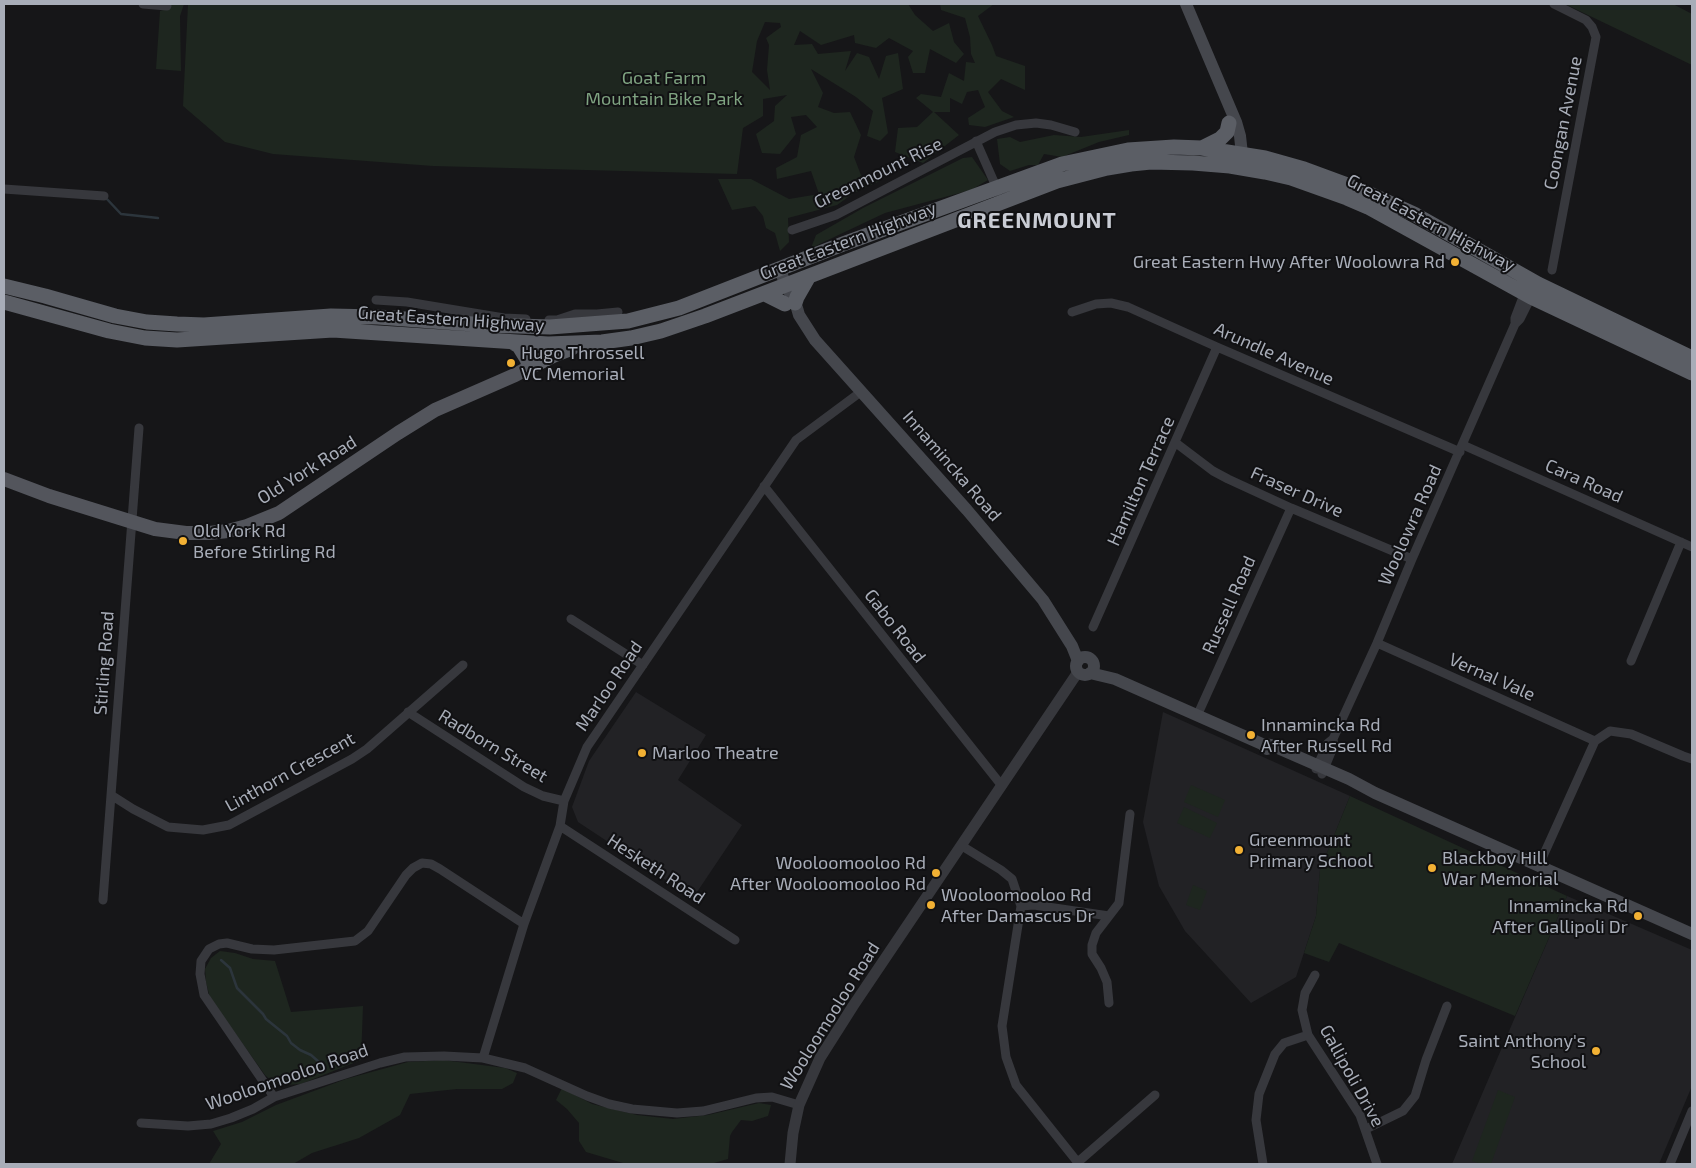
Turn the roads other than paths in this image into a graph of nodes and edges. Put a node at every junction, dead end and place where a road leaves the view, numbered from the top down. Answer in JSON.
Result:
{"nodes":[{"id":1,"x":143,"y":4,"type":"edge"},
{"id":2,"x":1186,"y":4,"type":"edge"},
{"id":3,"x":1554,"y":4,"type":"edge"},
{"id":4,"x":167,"y":6,"type":"dead end"},
{"id":5,"x":1229,"y":116,"type":"junction"},
{"id":6,"x":1075,"y":132,"type":"dead end"},
{"id":7,"x":976,"y":141,"type":"junction"},
{"id":8,"x":1202,"y":148,"type":"junction"},
{"id":9,"x":1236,"y":160,"type":"junction"},
{"id":10,"x":4,"y":189,"type":"edge"},
{"id":11,"x":999,"y":194,"type":"junction"},
{"id":12,"x":104,"y":196,"type":"dead end"},
{"id":13,"x":792,"y":230,"type":"dead end"},
{"id":14,"x":776,"y":270,"type":"junction"},
{"id":15,"x":1552,"y":270,"type":"dead end"},
{"id":16,"x":809,"y":276,"type":"junction"},
{"id":17,"x":4,"y":286,"type":"edge"},
{"id":18,"x":783,"y":287,"type":"junction"},
{"id":19,"x":1531,"y":288,"type":"junction"},
{"id":20,"x":764,"y":294,"type":"junction"},
{"id":21,"x":376,"y":300,"type":"dead end"},
{"id":22,"x":4,"y":302,"type":"edge"},
{"id":23,"x":793,"y":308,"type":"junction"},
{"id":24,"x":618,"y":312,"type":"dead end"},
{"id":25,"x":1072,"y":312,"type":"dead end"},
{"id":26,"x":598,"y":319,"type":"junction"},
{"id":27,"x":544,"y":326,"type":"junction"},
{"id":28,"x":512,"y":342,"type":"junction"},
{"id":29,"x":598,"y":342,"type":"junction"},
{"id":30,"x":542,"y":344,"type":"junction"},
{"id":31,"x":1217,"y":347,"type":"junction"},
{"id":32,"x":1692,"y":358,"type":"edge"},
{"id":33,"x":530,"y":367,"type":"junction"},
{"id":34,"x":1692,"y":373,"type":"edge"},
{"id":35,"x":862,"y":391,"type":"junction"},
{"id":36,"x":139,"y":428,"type":"dead end"},
{"id":37,"x":1176,"y":443,"type":"junction"},
{"id":38,"x":1461,"y":449,"type":"junction"},
{"id":39,"x":4,"y":479,"type":"edge"},
{"id":40,"x":764,"y":486,"type":"junction"},
{"id":41,"x":1291,"y":508,"type":"junction"},
{"id":42,"x":131,"y":522,"type":"junction"},
{"id":43,"x":1681,"y":542,"type":"junction"},
{"id":44,"x":1692,"y":547,"type":"edge"},
{"id":45,"x":1412,"y":559,"type":"junction"},
{"id":46,"x":571,"y":619,"type":"dead end"},
{"id":47,"x":1093,"y":628,"type":"dead end"},
{"id":48,"x":1377,"y":644,"type":"junction"},
{"id":49,"x":1630,"y":662,"type":"dead end"},
{"id":50,"x":463,"y":665,"type":"dead end"},
{"id":51,"x":643,"y":665,"type":"junction"},
{"id":52,"x":1082,"y":670,"type":"junction"},
{"id":53,"x":408,"y":712,"type":"junction"},
{"id":54,"x":1197,"y":716,"type":"junction"},
{"id":55,"x":1594,"y":741,"type":"junction"},
{"id":56,"x":1692,"y":759,"type":"edge"},
{"id":57,"x":1320,"y":770,"type":"junction"},
{"id":58,"x":1002,"y":786,"type":"junction"},
{"id":59,"x":111,"y":795,"type":"junction"},
{"id":60,"x":564,"y":801,"type":"junction"},
{"id":61,"x":1130,"y":814,"type":"dead end"},
{"id":62,"x":560,"y":826,"type":"junction"},
{"id":63,"x":962,"y":846,"type":"junction"},
{"id":64,"x":1540,"y":865,"type":"junction"},
{"id":65,"x":103,"y":900,"type":"dead end"},
{"id":66,"x":1021,"y":906,"type":"junction"},
{"id":67,"x":1110,"y":916,"type":"junction"},
{"id":68,"x":524,"y":924,"type":"junction"},
{"id":69,"x":1692,"y":934,"type":"edge"},
{"id":70,"x":735,"y":940,"type":"dead end"},
{"id":71,"x":1315,"y":975,"type":"dead end"},
{"id":72,"x":1109,"y":1003,"type":"dead end"},
{"id":73,"x":1447,"y":1006,"type":"dead end"},
{"id":74,"x":1308,"y":1034,"type":"junction"},
{"id":75,"x":483,"y":1058,"type":"junction"},
{"id":76,"x":1155,"y":1096,"type":"dead end"},
{"id":77,"x":274,"y":1097,"type":"junction"},
{"id":78,"x":799,"y":1105,"type":"junction"},
{"id":79,"x":1692,"y":1113,"type":"edge"},
{"id":80,"x":141,"y":1123,"type":"dead end"},
{"id":81,"x":1366,"y":1129,"type":"junction"},
{"id":82,"x":1078,"y":1163,"type":"edge"},
{"id":83,"x":790,"y":1164,"type":"edge"},
{"id":84,"x":1263,"y":1164,"type":"edge"},
{"id":85,"x":1378,"y":1164,"type":"edge"},
{"id":86,"x":1670,"y":1164,"type":"edge"}],
"edges":[{"from":1,"to":4,"type":"street"},
{"from":2,"to":5,"type":"main road"},
{"from":3,"to":15,"type":"street","name":"Coongan Avenue"},
{"from":5,"to":8,"type":"highway"},
{"from":5,"to":9,"type":"main road"},
{"from":6,"to":7,"type":"street","name":"Greenmount Rise"},
{"from":7,"to":11,"type":"street"},
{"from":7,"to":13,"type":"street","name":"Greenmount Rise"},
{"from":8,"to":9,"type":"highway","name":"Great Eastern Highway"},
{"from":8,"to":11,"type":"highway","name":"Great Eastern Highway"},
{"from":9,"to":11,"type":"highway","name":"Great Eastern Highway"},
{"from":9,"to":19,"type":"highway","name":"Great Eastern Highway"},
{"from":10,"to":12,"type":"street"},
{"from":11,"to":14,"type":"highway","name":"Great Eastern Highway"},
{"from":11,"to":16,"type":"highway","name":"Great Eastern Highway"},
{"from":14,"to":18,"type":"main road","name":"Innamincka Road"},
{"from":14,"to":26,"type":"highway","name":"Great Eastern Highway"},
{"from":16,"to":18,"type":"highway","name":"Great Eastern Highway"},
{"from":16,"to":23,"type":"highway"},
{"from":17,"to":27,"type":"highway","name":"Great Eastern Highway"},
{"from":18,"to":20,"type":"highway","name":"Great Eastern Highway"},
{"from":18,"to":23,"type":"main road","name":"Innamincka Road"},
{"from":19,"to":32,"type":"highway","name":"Great Eastern Highway"},
{"from":19,"to":34,"type":"highway","name":"Great Eastern Highway"},
{"from":19,"to":38,"type":"street","name":"Woolowra Road"},
{"from":20,"to":23,"type":"highway"},
{"from":20,"to":29,"type":"highway","name":"Great Eastern Highway"},
{"from":21,"to":26,"type":"street"},
{"from":22,"to":28,"type":"highway","name":"Great Eastern Highway"},
{"from":23,"to":35,"type":"main road","name":"Innamincka Road"},
{"from":24,"to":26,"type":"street"},
{"from":25,"to":31,"type":"street","name":"Arundle Avenue"},
{"from":26,"to":27,"type":"highway","name":"Great Eastern Highway"},
{"from":26,"to":29,"type":"street"},
{"from":27,"to":30,"type":"main road"},
{"from":28,"to":30,"type":"highway","name":"Great Eastern Highway"},
{"from":28,"to":33,"type":"highway"},
{"from":29,"to":30,"type":"highway","name":"Great Eastern Highway"},
{"from":29,"to":33,"type":"highway"},
{"from":30,"to":33,"type":"main road"},
{"from":31,"to":37,"type":"street","name":"Hamilton Terrace"},
{"from":31,"to":38,"type":"street","name":"Arundle Avenue"},
{"from":33,"to":42,"type":"main road","name":"Old York Road"},
{"from":35,"to":40,"type":"street","name":"Marloo Road"},
{"from":35,"to":52,"type":"main road","name":"Innamincka Road"},
{"from":36,"to":42,"type":"street","name":"Stirling Road"},
{"from":37,"to":41,"type":"street","name":"Fraser Drive"},
{"from":37,"to":47,"type":"street","name":"Hamilton Terrace"},
{"from":38,"to":43,"type":"street","name":"Cara Road"},
{"from":38,"to":45,"type":"street","name":"Woolowra Road"},
{"from":39,"to":42,"type":"main road","name":"Old York Road"},
{"from":40,"to":51,"type":"street","name":"Marloo Road"},
{"from":40,"to":58,"type":"street","name":"Gabo Road"},
{"from":41,"to":45,"type":"street","name":"Fraser Drive"},
{"from":41,"to":54,"type":"street","name":"Russell Road"},
{"from":42,"to":59,"type":"street","name":"Stirling Road"},
{"from":43,"to":44,"type":"street","name":"Cara Road"},
{"from":43,"to":49,"type":"street"},
{"from":45,"to":48,"type":"street","name":"Woolowra Road"},
{"from":46,"to":51,"type":"street"},
{"from":48,"to":55,"type":"street","name":"Vernal Vale"},
{"from":48,"to":57,"type":"street","name":"Woolowra Road"},
{"from":50,"to":53,"type":"street","name":"Linthorn Crescent"},
{"from":51,"to":60,"type":"street","name":"Marloo Road"},
{"from":52,"to":54,"type":"main road","name":"Innamincka Road"},
{"from":52,"to":58,"type":"street","name":"Wooloomooloo Road"},
{"from":53,"to":59,"type":"street","name":"Linthorn Crescent"},
{"from":53,"to":60,"type":"street","name":"Radborn Street"},
{"from":54,"to":57,"type":"main road","name":"Innamincka Road"},
{"from":55,"to":56,"type":"street"},
{"from":55,"to":64,"type":"street"},
{"from":57,"to":64,"type":"main road","name":"Innamincka Road"},
{"from":58,"to":63,"type":"street","name":"Wooloomooloo Road"},
{"from":59,"to":65,"type":"street","name":"Stirling Road"},
{"from":60,"to":62,"type":"street","name":"Marloo Road"},
{"from":61,"to":67,"type":"street"},
{"from":62,"to":68,"type":"street","name":"Marloo Road"},
{"from":62,"to":70,"type":"street","name":"Hesketh Road"},
{"from":63,"to":66,"type":"street"},
{"from":63,"to":78,"type":"street","name":"Wooloomooloo Road"},
{"from":64,"to":69,"type":"main road","name":"Innamincka Road"},
{"from":66,"to":67,"type":"street"},
{"from":66,"to":82,"type":"street"},
{"from":67,"to":72,"type":"street"},
{"from":68,"to":75,"type":"street","name":"Marloo Road"},
{"from":68,"to":77,"type":"street"},
{"from":71,"to":74,"type":"street","name":"Gallipoli Drive"},
{"from":73,"to":81,"type":"street"},
{"from":74,"to":81,"type":"street","name":"Gallipoli Drive"},
{"from":74,"to":84,"type":"street"},
{"from":75,"to":77,"type":"street","name":"Wooloomooloo Road"},
{"from":75,"to":78,"type":"street","name":"Wooloomooloo Road"},
{"from":76,"to":82,"type":"street"},
{"from":77,"to":80,"type":"street","name":"Wooloomooloo Road"},
{"from":78,"to":83,"type":"street"},
{"from":79,"to":86,"type":"street"},
{"from":81,"to":85,"type":"street","name":"Gallipoli Drive"}]}
